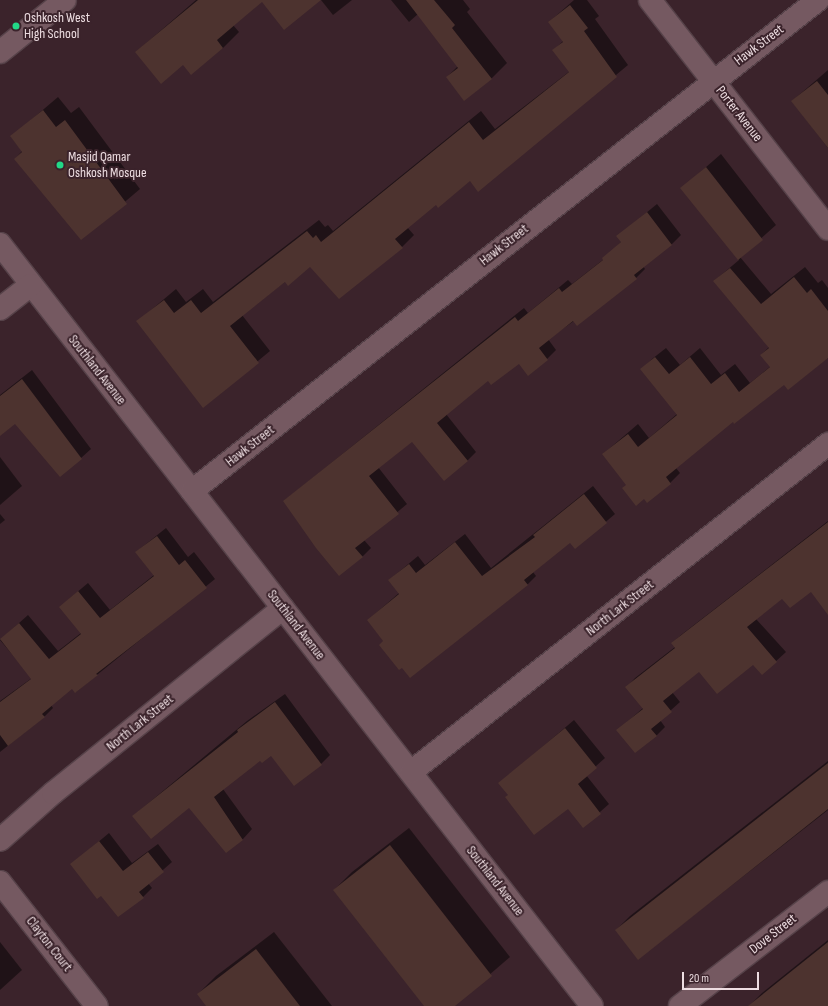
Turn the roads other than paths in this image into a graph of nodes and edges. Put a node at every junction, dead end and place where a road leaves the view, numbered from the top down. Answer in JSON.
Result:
{"nodes":[{"id":1,"x":65,"y":0,"type":"edge"},
{"id":2,"x":650,"y":0,"type":"edge"},
{"id":3,"x":818,"y":0,"type":"edge"},
{"id":4,"x":0,"y":52,"type":"edge"},
{"id":5,"x":713,"y":80,"type":"junction"},
{"id":6,"x":828,"y":229,"type":"edge"},
{"id":7,"x":0,"y":244,"type":"edge"},
{"id":8,"x":31,"y":285,"type":"junction"},
{"id":9,"x":0,"y":310,"type":"edge"},
{"id":10,"x":828,"y":444,"type":"edge"},
{"id":11,"x":192,"y":491,"type":"junction"},
{"id":12,"x":283,"y":608,"type":"junction"},
{"id":13,"x":411,"y":772,"type":"junction"},
{"id":14,"x":0,"y":840,"type":"edge"},
{"id":15,"x":0,"y":882,"type":"edge"},
{"id":16,"x":828,"y":892,"type":"edge"},
{"id":17,"x":97,"y":1006,"type":"edge"},
{"id":18,"x":592,"y":1006,"type":"edge"},
{"id":19,"x":680,"y":1006,"type":"edge"}],
"edges":[{"from":1,"to":4,"type":"street"},
{"from":2,"to":5,"type":"street","name":"Porter Avenue"},
{"from":3,"to":5,"type":"street","name":"Hawk Street"},
{"from":5,"to":6,"type":"street","name":"Porter Avenue"},
{"from":5,"to":11,"type":"street","name":"Hawk Street"},
{"from":7,"to":8,"type":"street","name":"Southland Avenue"},
{"from":8,"to":9,"type":"street"},
{"from":8,"to":11,"type":"street","name":"Southland Avenue"},
{"from":10,"to":13,"type":"street","name":"North Lark Street"},
{"from":11,"to":12,"type":"street","name":"Southland Avenue"},
{"from":12,"to":13,"type":"street","name":"Southland Avenue"},
{"from":12,"to":14,"type":"street","name":"North Lark Street"},
{"from":13,"to":18,"type":"street","name":"Southland Avenue"},
{"from":15,"to":17,"type":"street","name":"Clayton Court"},
{"from":16,"to":19,"type":"street","name":"Dove Street"}]}
